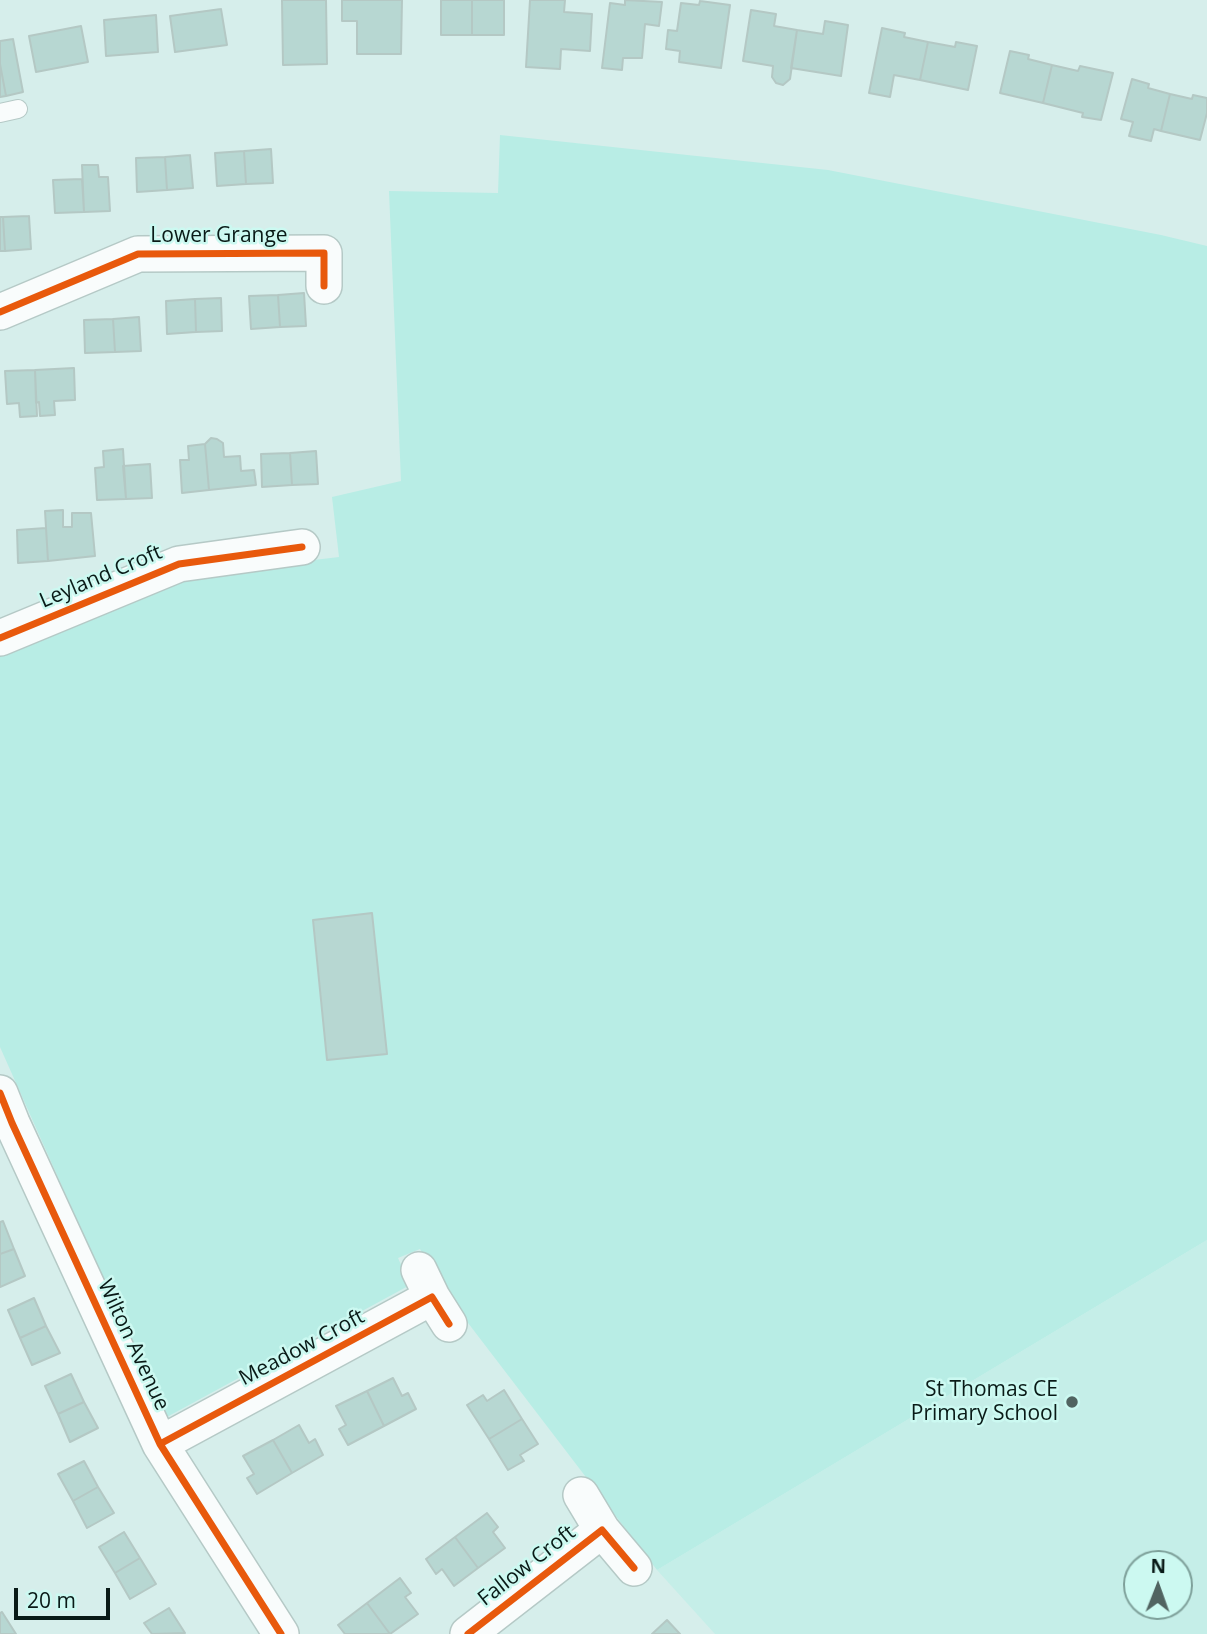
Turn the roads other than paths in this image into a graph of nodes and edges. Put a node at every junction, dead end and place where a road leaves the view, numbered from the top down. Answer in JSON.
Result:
{"nodes":[{"id":1,"x":328,"y":255,"type":"dead end"},
{"id":2,"x":0,"y":312,"type":"edge"},
{"id":3,"x":302,"y":547,"type":"dead end"},
{"id":4,"x":0,"y":638,"type":"edge"},
{"id":5,"x":0,"y":1093,"type":"edge"},
{"id":6,"x":434,"y":1297,"type":"dead end"},
{"id":7,"x":160,"y":1444,"type":"junction"},
{"id":8,"x":581,"y":1495,"type":"dead end"},
{"id":9,"x":602,"y":1530,"type":"junction"},
{"id":10,"x":634,"y":1568,"type":"dead end"},
{"id":11,"x":281,"y":1634,"type":"edge"},
{"id":12,"x":468,"y":1634,"type":"edge"}],
"edges":[{"from":1,"to":2,"type":"street","name":"Lower Grange"},
{"from":3,"to":4,"type":"street","name":"Leyland Croft"},
{"from":5,"to":7,"type":"street","name":"Wilton Avenue"},
{"from":6,"to":7,"type":"street","name":"Meadow Croft"},
{"from":7,"to":11,"type":"street","name":"Wilton Avenue"},
{"from":8,"to":9,"type":"street","name":"Fallow Croft"},
{"from":9,"to":10,"type":"street","name":"Fallow Croft"},
{"from":9,"to":12,"type":"street","name":"Fallow Croft"}]}
